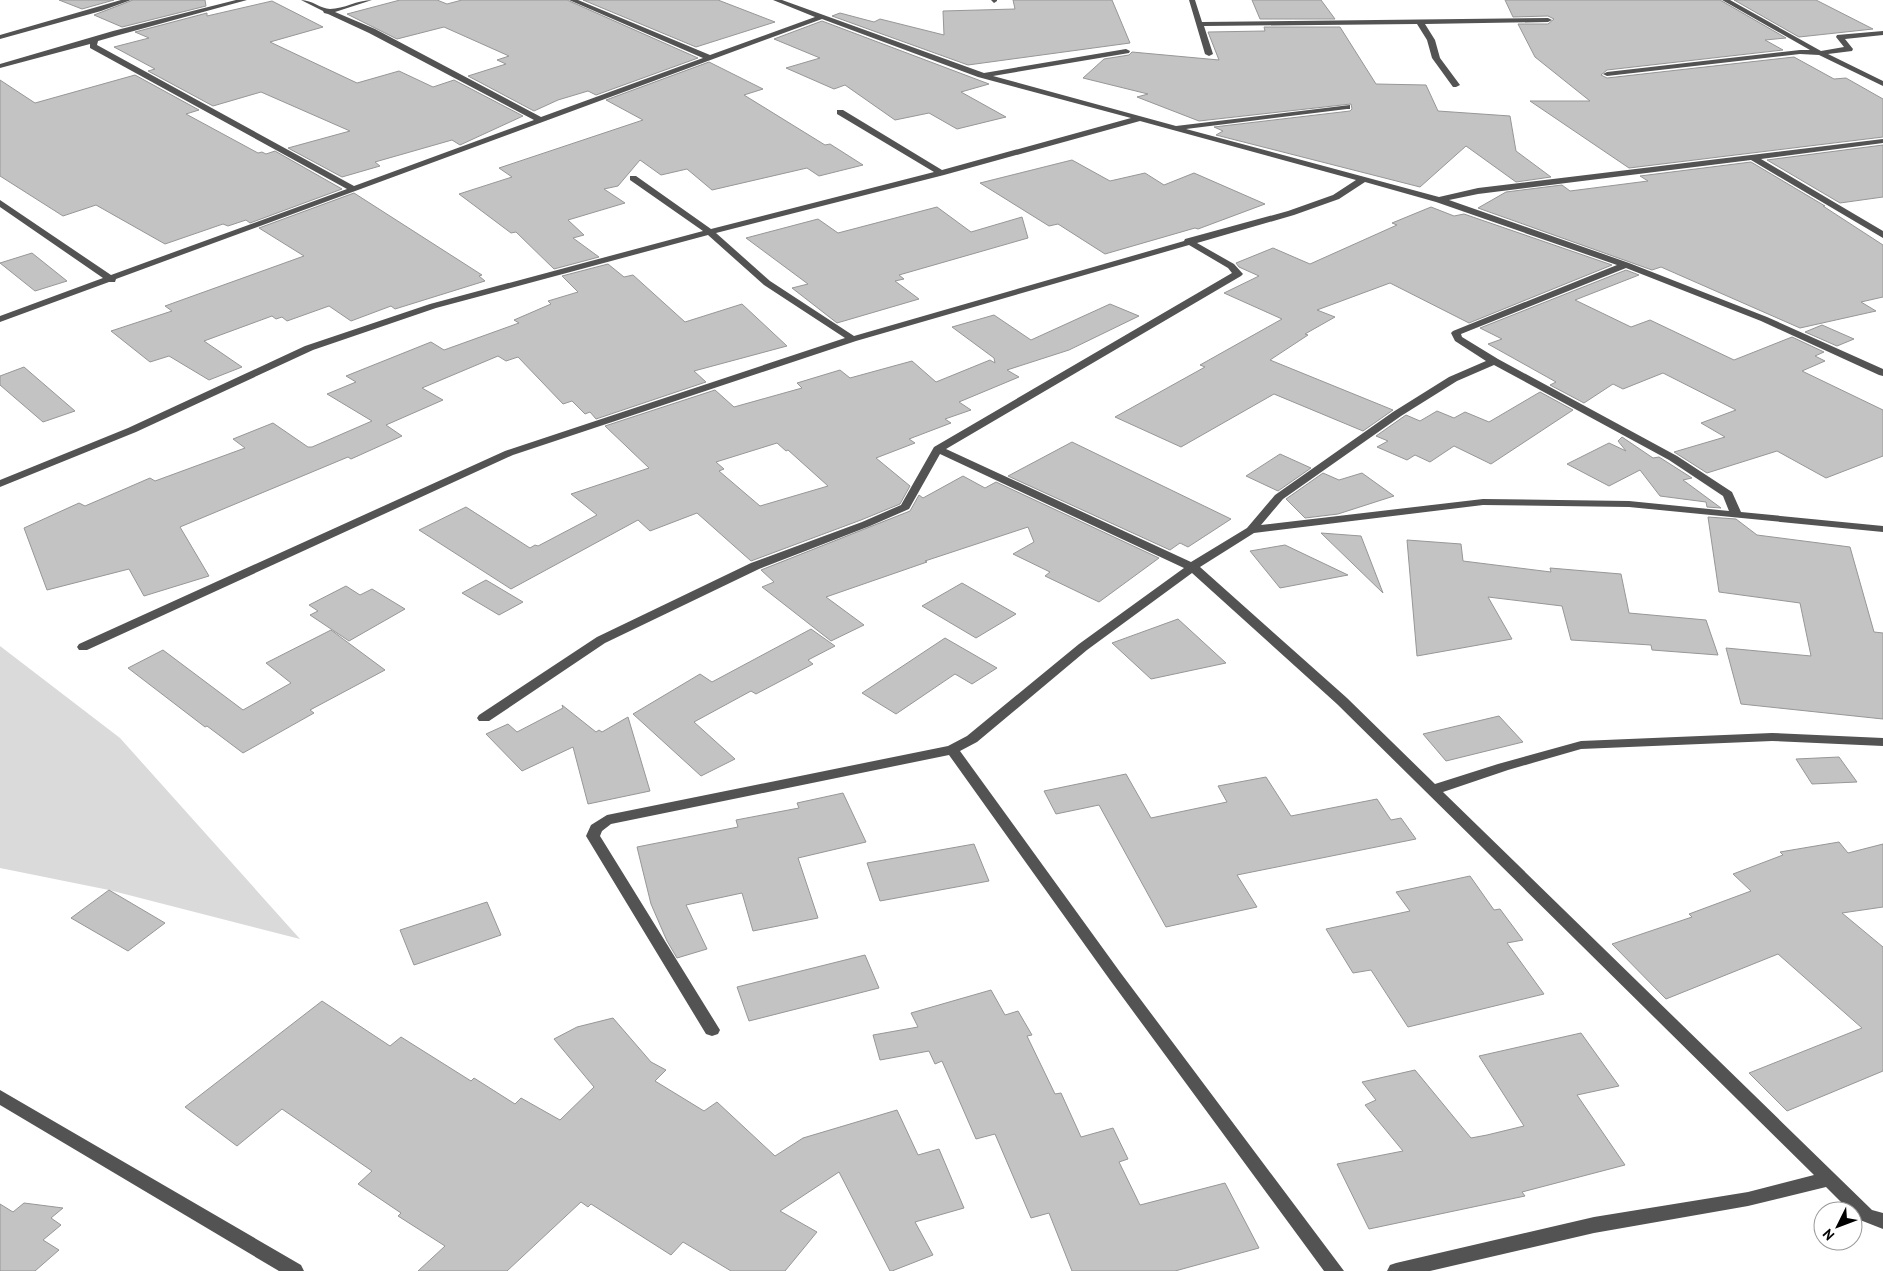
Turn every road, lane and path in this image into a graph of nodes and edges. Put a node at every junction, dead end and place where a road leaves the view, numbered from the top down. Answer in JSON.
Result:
{"nodes":[{"id":1,"x":128,"y":0,"type":"edge"},
{"id":2,"x":244,"y":0,"type":"edge"},
{"id":3,"x":304,"y":0,"type":"edge"},
{"id":4,"x":369,"y":0,"type":"edge"},
{"id":5,"x":572,"y":0,"type":"edge"},
{"id":6,"x":776,"y":0,"type":"edge"},
{"id":7,"x":1192,"y":0,"type":"edge"},
{"id":8,"x":1725,"y":0,"type":"edge"},
{"id":9,"x":326,"y":12,"type":"junction"},
{"id":10,"x":821,"y":17,"type":"junction"},
{"id":11,"x":1548,"y":20,"type":"dead end"},
{"id":12,"x":1420,"y":22,"type":"junction"},
{"id":13,"x":1201,"y":24,"type":"junction"},
{"id":14,"x":1883,"y":33,"type":"edge"},
{"id":15,"x":0,"y":37,"type":"edge"},
{"id":16,"x":95,"y":40,"type":"junction"},
{"id":17,"x":1126,"y":51,"type":"dead end"},
{"id":18,"x":1820,"y":53,"type":"junction"},
{"id":19,"x":1209,"y":54,"type":"dead end"},
{"id":20,"x":708,"y":57,"type":"junction"},
{"id":21,"x":0,"y":66,"type":"edge"},
{"id":22,"x":1607,"y":74,"type":"dead end"},
{"id":23,"x":981,"y":76,"type":"junction"},
{"id":24,"x":1883,"y":84,"type":"edge"},
{"id":25,"x":1456,"y":85,"type":"dead end"},
{"id":26,"x":1347,"y":107,"type":"dead end"},
{"id":27,"x":840,"y":112,"type":"dead end"},
{"id":28,"x":1138,"y":119,"type":"junction"},
{"id":29,"x":538,"y":120,"type":"junction"},
{"id":30,"x":1171,"y":128,"type":"junction"},
{"id":31,"x":1883,"y":141,"type":"edge"},
{"id":32,"x":1752,"y":157,"type":"junction"},
{"id":33,"x":941,"y":173,"type":"junction"},
{"id":34,"x":633,"y":178,"type":"dead end"},
{"id":35,"x":1364,"y":179,"type":"junction"},
{"id":36,"x":354,"y":189,"type":"junction"},
{"id":37,"x":1440,"y":200,"type":"junction"},
{"id":38,"x":0,"y":203,"type":"edge"},
{"id":39,"x":710,"y":232,"type":"junction"},
{"id":40,"x":1883,"y":236,"type":"edge"},
{"id":41,"x":1188,"y":241,"type":"junction"},
{"id":42,"x":1626,"y":265,"type":"junction"},
{"id":43,"x":112,"y":280,"type":"junction"},
{"id":44,"x":0,"y":319,"type":"edge"},
{"id":45,"x":853,"y":339,"type":"junction"},
{"id":46,"x":1494,"y":361,"type":"junction"},
{"id":47,"x":1883,"y":373,"type":"edge"},
{"id":48,"x":938,"y":449,"type":"junction"},
{"id":49,"x":0,"y":484,"type":"edge"},
{"id":50,"x":1737,"y":515,"type":"junction"},
{"id":51,"x":1883,"y":529,"type":"edge"},
{"id":52,"x":1251,"y":530,"type":"junction"},
{"id":53,"x":1192,"y":567,"type":"junction"},
{"id":54,"x":83,"y":646,"type":"dead end"},
{"id":55,"x":484,"y":718,"type":"dead end"},
{"id":56,"x":1883,"y":742,"type":"edge"},
{"id":57,"x":952,"y":750,"type":"junction"},
{"id":58,"x":1433,"y":790,"type":"junction"},
{"id":59,"x":712,"y":1030,"type":"dead end"},
{"id":60,"x":0,"y":1097,"type":"edge"},
{"id":61,"x":1828,"y":1179,"type":"junction"},
{"id":62,"x":1883,"y":1221,"type":"edge"},
{"id":63,"x":295,"y":1271,"type":"edge"},
{"id":64,"x":1334,"y":1271,"type":"edge"},
{"id":65,"x":1396,"y":1271,"type":"edge"}],
"edges":[{"from":1,"to":15,"type":"street"},
{"from":2,"to":16,"type":"street"},
{"from":3,"to":9,"type":"street"},
{"from":4,"to":9,"type":"street"},
{"from":5,"to":20,"type":"street"},
{"from":6,"to":10,"type":"street"},
{"from":7,"to":13,"type":"street"},
{"from":8,"to":18,"type":"street"},
{"from":9,"to":29,"type":"street"},
{"from":10,"to":20,"type":"street"},
{"from":10,"to":23,"type":"street"},
{"from":11,"to":12,"type":"street"},
{"from":12,"to":13,"type":"street"},
{"from":12,"to":25,"type":"street"},
{"from":13,"to":19,"type":"street"},
{"from":14,"to":18,"type":"street"},
{"from":16,"to":21,"type":"street"},
{"from":16,"to":36,"type":"street"},
{"from":17,"to":23,"type":"street"},
{"from":18,"to":22,"type":"street"},
{"from":18,"to":24,"type":"street"},
{"from":20,"to":29,"type":"street"},
{"from":23,"to":28,"type":"street"},
{"from":26,"to":30,"type":"street"},
{"from":27,"to":33,"type":"street"},
{"from":28,"to":30,"type":"street"},
{"from":28,"to":33,"type":"street"},
{"from":29,"to":36,"type":"street"},
{"from":30,"to":35,"type":"street"},
{"from":31,"to":32,"type":"street"},
{"from":32,"to":37,"type":"street"},
{"from":32,"to":40,"type":"street"},
{"from":33,"to":39,"type":"street"},
{"from":34,"to":39,"type":"street"},
{"from":35,"to":37,"type":"street"},
{"from":35,"to":41,"type":"street"},
{"from":36,"to":43,"type":"street"},
{"from":37,"to":42,"type":"street"},
{"from":38,"to":43,"type":"street"},
{"from":39,"to":45,"type":"street"},
{"from":39,"to":49,"type":"street"},
{"from":41,"to":45,"type":"street"},
{"from":41,"to":48,"type":"street"},
{"from":42,"to":46,"type":"street"},
{"from":42,"to":47,"type":"street"},
{"from":43,"to":44,"type":"street"},
{"from":45,"to":54,"type":"street"},
{"from":46,"to":50,"type":"street"},
{"from":46,"to":52,"type":"street"},
{"from":48,"to":53,"type":"street"},
{"from":48,"to":55,"type":"street"},
{"from":50,"to":51,"type":"street"},
{"from":50,"to":52,"type":"street"},
{"from":52,"to":53,"type":"street"},
{"from":53,"to":57,"type":"street"},
{"from":53,"to":58,"type":"street"},
{"from":56,"to":58,"type":"street"},
{"from":57,"to":59,"type":"street"},
{"from":57,"to":64,"type":"street"},
{"from":58,"to":61,"type":"street"},
{"from":60,"to":63,"type":"street"},
{"from":61,"to":62,"type":"street"},
{"from":61,"to":65,"type":"street"}]}
